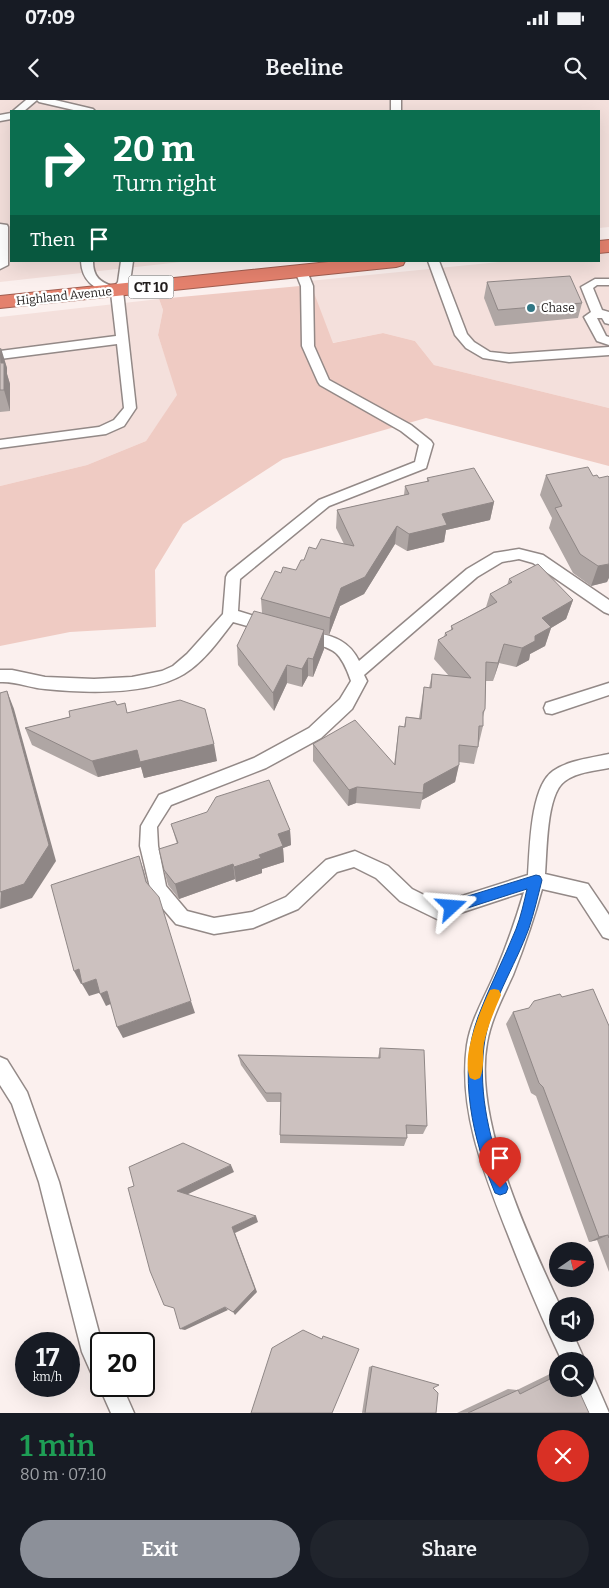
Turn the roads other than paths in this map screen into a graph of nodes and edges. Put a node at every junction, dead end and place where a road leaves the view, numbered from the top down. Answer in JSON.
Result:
{"nodes":[{"id":1,"x":32,"y":100,"type":"edge"},
{"id":2,"x":42,"y":100,"type":"edge"},
{"id":3,"x":54,"y":101,"type":"edge"},
{"id":4,"x":19,"y":110,"type":"edge"},
{"id":5,"x":86,"y":110,"type":"edge"},
{"id":6,"x":3,"y":227,"type":"dead end"},
{"id":7,"x":87,"y":262,"type":"edge"},
{"id":8,"x":126,"y":262,"type":"edge"},
{"id":9,"x":386,"y":262,"type":"edge"},
{"id":10,"x":433,"y":262,"type":"edge"},
{"id":11,"x":0,"y":266,"type":"edge"},
{"id":12,"x":301,"y":271,"type":"junction"},
{"id":13,"x":609,"y":282,"type":"edge"},
{"id":14,"x":117,"y":291,"type":"junction"},
{"id":15,"x":0,"y":302,"type":"edge"},
{"id":16,"x":596,"y":313,"type":"junction"},
{"id":17,"x":609,"y":320,"type":"edge"},
{"id":18,"x":123,"y":339,"type":"junction"},
{"id":19,"x":609,"y":341,"type":"edge"},
{"id":20,"x":609,"y":351,"type":"edge"},
{"id":21,"x":0,"y":355,"type":"edge"},
{"id":22,"x":0,"y":444,"type":"edge"},
{"id":23,"x":609,"y":608,"type":"edge"},
{"id":24,"x":230,"y":614,"type":"junction"},
{"id":25,"x":356,"y":673,"type":"junction"},
{"id":26,"x":0,"y":676,"type":"edge"},
{"id":27,"x":609,"y":689,"type":"edge"},
{"id":28,"x":552,"y":708,"type":"dead end"},
{"id":29,"x":609,"y":761,"type":"edge"},
{"id":30,"x":536,"y":880,"type":"junction"},
{"id":31,"x":609,"y":932,"type":"edge"},
{"id":32,"x":0,"y":1067,"type":"edge"},
{"id":33,"x":549,"y":1307,"type":"edge"},
{"id":34,"x":90,"y":1340,"type":"edge"},
{"id":35,"x":115,"y":1397,"type":"edge"},
{"id":36,"x":591,"y":1397,"type":"edge"},
{"id":37,"x":123,"y":1413,"type":"edge"},
{"id":38,"x":599,"y":1413,"type":"edge"}],
"edges":[{"from":1,"to":4,"type":"lane"},
{"from":2,"to":3,"type":"lane"},
{"from":3,"to":5,"type":"lane"},
{"from":6,"to":11,"type":"lane"},
{"from":7,"to":14,"type":"lane"},
{"from":8,"to":14,"type":"lane"},
{"from":9,"to":12,"type":"highway","name":"Highland Avenue","number":"CT 10"},
{"from":10,"to":20,"type":"lane"},
{"from":12,"to":14,"type":"highway","name":"Highland Avenue","number":"CT 10"},
{"from":12,"to":24,"type":"lane"},
{"from":13,"to":16,"type":"lane"},
{"from":14,"to":15,"type":"highway","name":"Highland Avenue","number":"CT 10"},
{"from":14,"to":18,"type":"lane"},
{"from":16,"to":17,"type":"lane"},
{"from":16,"to":19,"type":"lane"},
{"from":18,"to":21,"type":"lane"},
{"from":18,"to":22,"type":"lane"},
{"from":23,"to":25,"type":"lane"},
{"from":24,"to":25,"type":"lane"},
{"from":24,"to":26,"type":"lane"},
{"from":25,"to":30,"type":"lane"},
{"from":27,"to":28,"type":"lane"},
{"from":29,"to":30,"type":"lane"},
{"from":30,"to":31,"type":"lane"},
{"from":30,"to":33,"type":"lane"},
{"from":32,"to":34,"type":"lane"},
{"from":35,"to":37,"type":"lane"},
{"from":36,"to":38,"type":"lane"}]}
